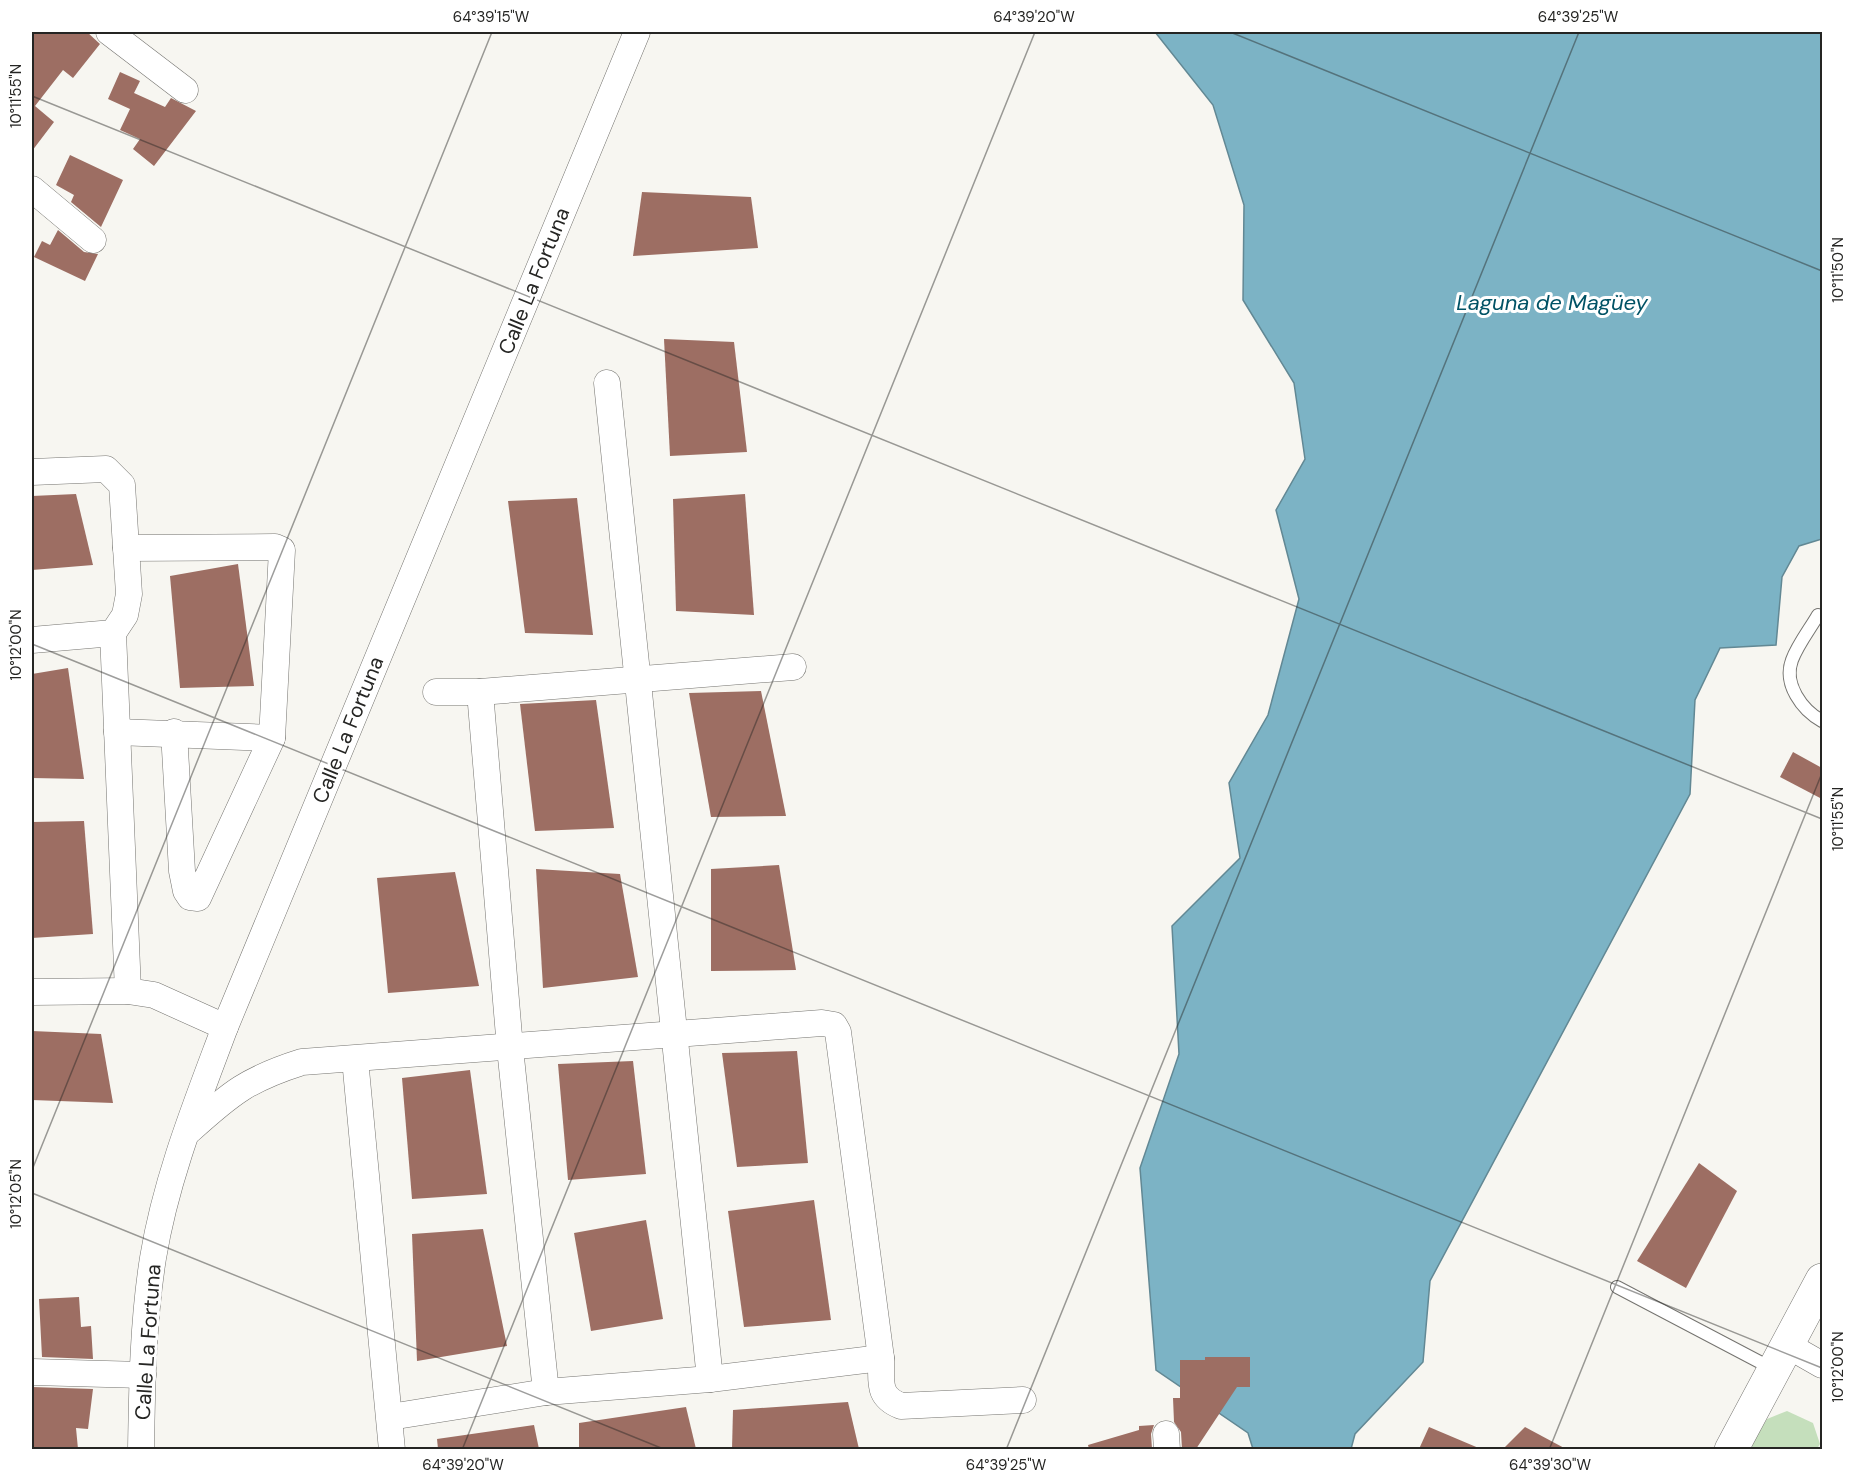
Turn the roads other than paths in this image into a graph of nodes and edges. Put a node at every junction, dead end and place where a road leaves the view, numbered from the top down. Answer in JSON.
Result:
{"nodes":[{"id":1,"x":110,"y":32,"type":"edge"},
{"id":2,"x":637,"y":32,"type":"edge"},
{"id":3,"x":185,"y":90,"type":"dead end"},
{"id":4,"x":32,"y":189,"type":"edge"},
{"id":5,"x":93,"y":240,"type":"dead end"},
{"id":6,"x":607,"y":383,"type":"dead end"},
{"id":7,"x":32,"y":472,"type":"edge"},
{"id":8,"x":126,"y":548,"type":"junction"},
{"id":9,"x":1818,"y":615,"type":"dead end"},
{"id":10,"x":113,"y":633,"type":"junction"},
{"id":11,"x":32,"y":640,"type":"edge"},
{"id":12,"x":793,"y":667,"type":"dead end"},
{"id":13,"x":638,"y":678,"type":"junction"},
{"id":14,"x":436,"y":692,"type":"dead end"},
{"id":15,"x":480,"y":692,"type":"junction"},
{"id":16,"x":1822,"y":721,"type":"edge"},
{"id":17,"x":117,"y":732,"type":"junction"},
{"id":18,"x":174,"y":732,"type":"junction"},
{"id":19,"x":272,"y":738,"type":"junction"},
{"id":20,"x":128,"y":991,"type":"junction"},
{"id":21,"x":32,"y":992,"type":"edge"},
{"id":22,"x":225,"y":1027,"type":"junction"},
{"id":23,"x":675,"y":1036,"type":"junction"},
{"id":24,"x":510,"y":1048,"type":"junction"},
{"id":25,"x":355,"y":1059,"type":"junction"},
{"id":26,"x":186,"y":1134,"type":"junction"},
{"id":27,"x":1822,"y":1280,"type":"edge"},
{"id":28,"x":1617,"y":1287,"type":"dead end"},
{"id":29,"x":1781,"y":1357,"type":"junction"},
{"id":30,"x":881,"y":1358,"type":"junction"},
{"id":31,"x":1822,"y":1365,"type":"edge"},
{"id":32,"x":32,"y":1372,"type":"edge"},
{"id":33,"x":143,"y":1375,"type":"junction"},
{"id":34,"x":710,"y":1379,"type":"junction"},
{"id":35,"x":546,"y":1392,"type":"junction"},
{"id":36,"x":1023,"y":1400,"type":"dead end"},
{"id":37,"x":390,"y":1417,"type":"junction"},
{"id":38,"x":141,"y":1449,"type":"edge"},
{"id":39,"x":392,"y":1449,"type":"edge"},
{"id":40,"x":1731,"y":1449,"type":"edge"}],
"edges":[{"from":1,"to":3,"type":"street"},
{"from":2,"to":22,"type":"street","name":"Calle La Fortuna"},
{"from":4,"to":5,"type":"street"},
{"from":6,"to":13,"type":"street"},
{"from":7,"to":8,"type":"street"},
{"from":8,"to":10,"type":"street"},
{"from":8,"to":19,"type":"street"},
{"from":9,"to":16,"type":"lane"},
{"from":10,"to":11,"type":"street"},
{"from":10,"to":17,"type":"street"},
{"from":12,"to":13,"type":"street"},
{"from":13,"to":15,"type":"street"},
{"from":13,"to":23,"type":"street"},
{"from":14,"to":15,"type":"street"},
{"from":15,"to":24,"type":"street"},
{"from":17,"to":18,"type":"street"},
{"from":17,"to":20,"type":"street"},
{"from":18,"to":19,"type":"street"},
{"from":18,"to":19,"type":"street"},
{"from":20,"to":21,"type":"street"},
{"from":20,"to":22,"type":"street"},
{"from":22,"to":26,"type":"street","name":"Calle La Fortuna"},
{"from":23,"to":24,"type":"street"},
{"from":23,"to":30,"type":"street"},
{"from":23,"to":34,"type":"street"},
{"from":24,"to":25,"type":"street"},
{"from":24,"to":35,"type":"street"},
{"from":25,"to":26,"type":"street"},
{"from":25,"to":37,"type":"street"},
{"from":26,"to":33,"type":"street","name":"Calle La Fortuna"},
{"from":27,"to":29,"type":"main road"},
{"from":28,"to":29,"type":"lane"},
{"from":29,"to":31,"type":"street"},
{"from":29,"to":40,"type":"main road"},
{"from":30,"to":34,"type":"street"},
{"from":30,"to":36,"type":"street"},
{"from":32,"to":33,"type":"street"},
{"from":33,"to":38,"type":"street","name":"Calle La Fortuna"},
{"from":34,"to":35,"type":"street"},
{"from":35,"to":37,"type":"street"},
{"from":37,"to":39,"type":"street"}]}
